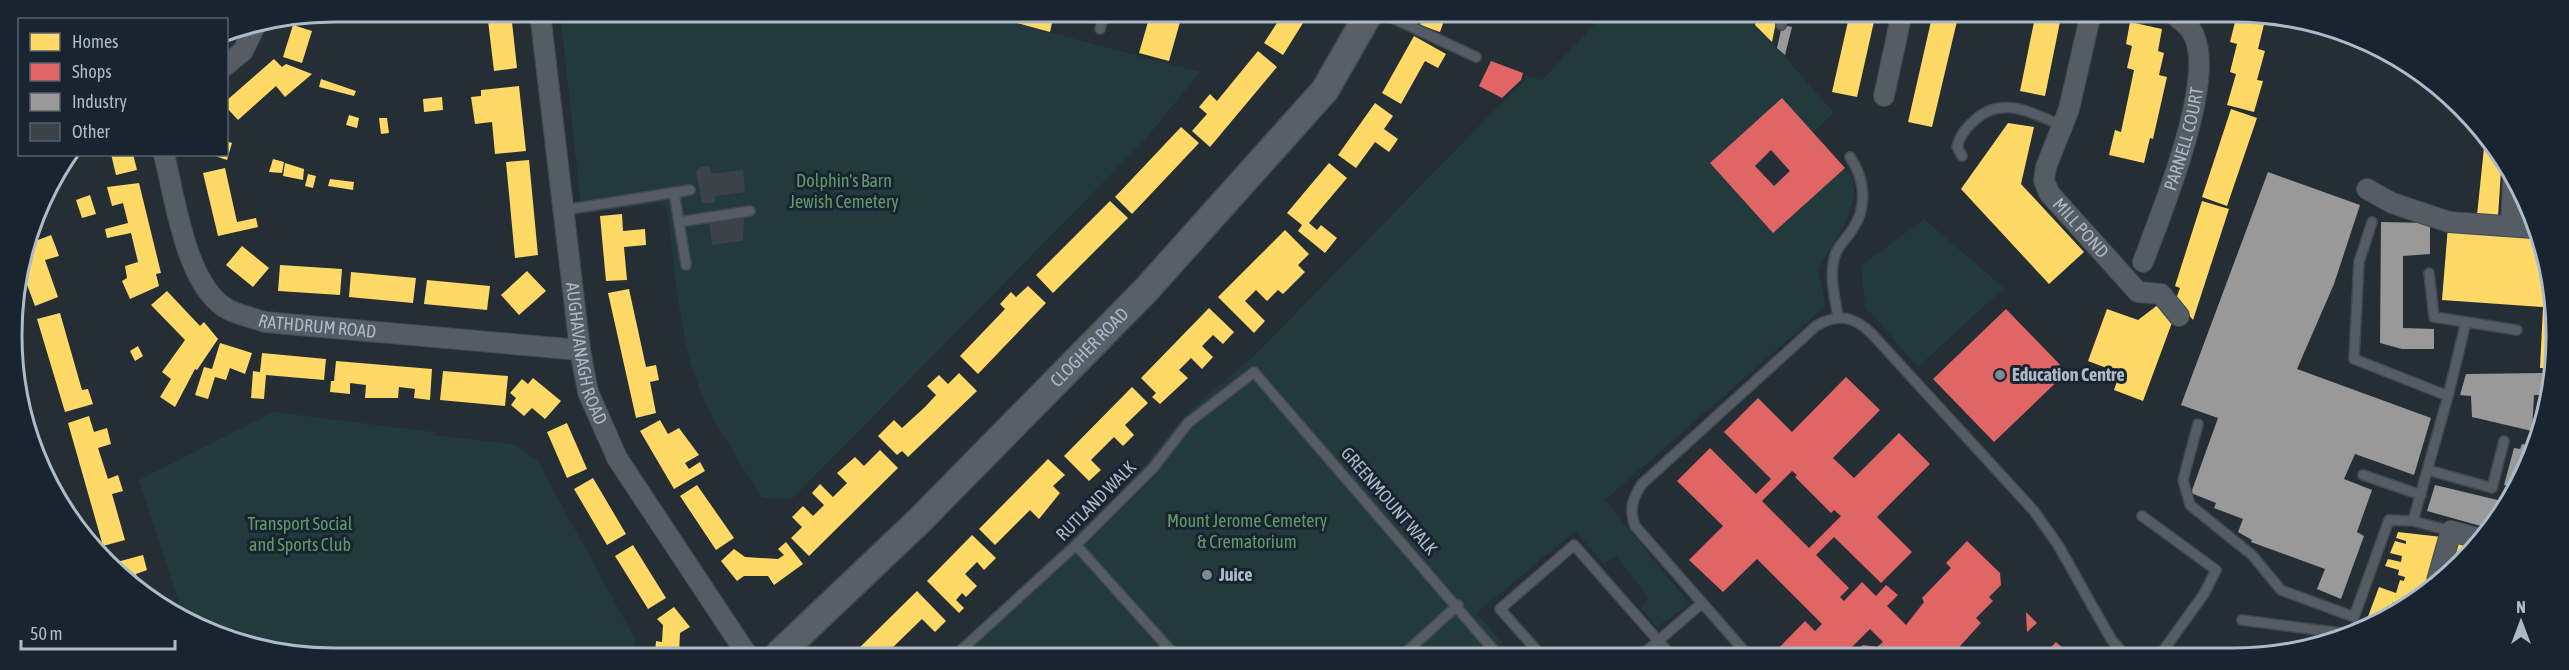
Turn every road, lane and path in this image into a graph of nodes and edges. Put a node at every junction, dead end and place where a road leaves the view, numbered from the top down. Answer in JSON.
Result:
{"nodes":[{"id":1,"x":541,"y":22,"type":"edge"},
{"id":2,"x":1102,"y":22,"type":"edge"},
{"id":3,"x":1364,"y":22,"type":"edge"},
{"id":4,"x":1401,"y":22,"type":"edge"},
{"id":5,"x":1900,"y":22,"type":"edge"},
{"id":6,"x":2089,"y":22,"type":"edge"},
{"id":7,"x":2183,"y":22,"type":"edge"},
{"id":8,"x":1100,"y":28,"type":"dead end"},
{"id":9,"x":251,"y":34,"type":"edge"},
{"id":10,"x":1476,"y":57,"type":"dead end"},
{"id":11,"x":228,"y":63,"type":"edge"},
{"id":12,"x":1884,"y":96,"type":"dead end"},
{"id":13,"x":2066,"y":118,"type":"junction"},
{"id":14,"x":165,"y":156,"type":"edge"},
{"id":15,"x":1962,"y":156,"type":"dead end"},
{"id":16,"x":1850,"y":157,"type":"dead end"},
{"id":17,"x":2367,"y":189,"type":"dead end"},
{"id":18,"x":690,"y":190,"type":"dead end"},
{"id":19,"x":674,"y":192,"type":"junction"},
{"id":20,"x":2513,"y":195,"type":"edge"},
{"id":21,"x":564,"y":210,"type":"junction"},
{"id":22,"x":750,"y":211,"type":"dead end"},
{"id":23,"x":679,"y":222,"type":"junction"},
{"id":24,"x":2372,"y":222,"type":"dead end"},
{"id":25,"x":2511,"y":226,"type":"junction"},
{"id":26,"x":2527,"y":227,"type":"edge"},
{"id":27,"x":2143,"y":262,"type":"dead end"},
{"id":28,"x":686,"y":265,"type":"dead end"},
{"id":29,"x":2429,"y":273,"type":"dead end"},
{"id":30,"x":2178,"y":316,"type":"dead end"},
{"id":31,"x":1838,"y":317,"type":"junction"},
{"id":32,"x":2466,"y":322,"type":"junction"},
{"id":33,"x":2517,"y":330,"type":"dead end"},
{"id":34,"x":580,"y":350,"type":"junction"},
{"id":35,"x":1254,"y":372,"type":"joint"},
{"id":36,"x":2448,"y":396,"type":"junction"},
{"id":37,"x":2198,"y":424,"type":"dead end"},
{"id":38,"x":2504,"y":441,"type":"dead end"},
{"id":39,"x":2428,"y":470,"type":"junction"},
{"id":40,"x":2363,"y":475,"type":"dead end"},
{"id":41,"x":2421,"y":495,"type":"junction"},
{"id":42,"x":2142,"y":516,"type":"dead end"},
{"id":43,"x":2414,"y":521,"type":"junction"},
{"id":44,"x":2451,"y":531,"type":"junction"},
{"id":45,"x":2472,"y":537,"type":"edge"},
{"id":46,"x":1076,"y":545,"type":"junction"},
{"id":47,"x":2441,"y":569,"type":"edge"},
{"id":48,"x":1702,"y":603,"type":"junction"},
{"id":49,"x":1458,"y":606,"type":"junction"},
{"id":50,"x":2242,"y":620,"type":"dead end"},
{"id":51,"x":2331,"y":632,"type":"edge"},
{"id":52,"x":1658,"y":642,"type":"junction"},
{"id":53,"x":743,"y":648,"type":"edge"},
{"id":54,"x":785,"y":648,"type":"edge"},
{"id":55,"x":963,"y":648,"type":"edge"},
{"id":56,"x":1169,"y":648,"type":"edge"},
{"id":57,"x":1411,"y":648,"type":"edge"},
{"id":58,"x":1492,"y":648,"type":"edge"},
{"id":59,"x":1535,"y":648,"type":"edge"},
{"id":60,"x":1650,"y":648,"type":"edge"},
{"id":61,"x":1664,"y":648,"type":"edge"},
{"id":62,"x":1743,"y":648,"type":"edge"},
{"id":63,"x":2119,"y":648,"type":"edge"},
{"id":64,"x":2165,"y":648,"type":"edge"}],
"edges":[{"from":1,"to":21,"type":"street","name":"AUGHAVANAGH ROAD"},
{"from":2,"to":8,"type":"lane"},
{"from":3,"to":54,"type":"street","name":"CLOGHER ROAD"},
{"from":4,"to":10,"type":"lane"},
{"from":5,"to":12,"type":"street"},
{"from":6,"to":13,"type":"street","name":"MILL POND"},
{"from":7,"to":27,"type":"street","name":"PARNELL COURT"},
{"from":9,"to":11,"type":"street"},
{"from":13,"to":15,"type":"lane"},
{"from":13,"to":30,"type":"street","name":"MILL POND"},
{"from":14,"to":34,"type":"street","name":"RATHDRUM ROAD"},
{"from":16,"to":31,"type":"lane"},
{"from":17,"to":25,"type":"street"},
{"from":18,"to":19,"type":"lane"},
{"from":19,"to":21,"type":"lane"},
{"from":19,"to":23,"type":"lane"},
{"from":20,"to":25,"type":"street"},
{"from":21,"to":34,"type":"street","name":"AUGHAVANAGH ROAD"},
{"from":22,"to":23,"type":"lane"},
{"from":23,"to":28,"type":"lane"},
{"from":24,"to":36,"type":"lane"},
{"from":25,"to":26,"type":"street"},
{"from":29,"to":32,"type":"lane"},
{"from":31,"to":48,"type":"lane"},
{"from":31,"to":63,"type":"lane"},
{"from":32,"to":33,"type":"lane"},
{"from":32,"to":36,"type":"lane"},
{"from":34,"to":53,"type":"street","name":"AUGHAVANAGH ROAD"},
{"from":35,"to":46,"type":"lane","name":"RUTLAND WALK"},
{"from":35,"to":49,"type":"lane","name":"GREENMOUNT WALK"},
{"from":36,"to":39,"type":"lane"},
{"from":37,"to":43,"type":"lane"},
{"from":38,"to":39,"type":"lane"},
{"from":39,"to":41,"type":"lane"},
{"from":40,"to":41,"type":"lane"},
{"from":41,"to":43,"type":"lane"},
{"from":42,"to":64,"type":"lane"},
{"from":43,"to":44,"type":"lane"},
{"from":44,"to":45,"type":"street"},
{"from":44,"to":47,"type":"street"},
{"from":46,"to":55,"type":"lane","name":"RUTLAND WALK"},
{"from":46,"to":56,"type":"lane"},
{"from":48,"to":52,"type":"lane"},
{"from":48,"to":62,"type":"lane"},
{"from":49,"to":57,"type":"lane"},
{"from":49,"to":58,"type":"lane","name":"GREENMOUNT WALK"},
{"from":50,"to":51,"type":"lane"},
{"from":52,"to":59,"type":"lane"},
{"from":52,"to":60,"type":"lane"},
{"from":52,"to":61,"type":"lane"}]}
